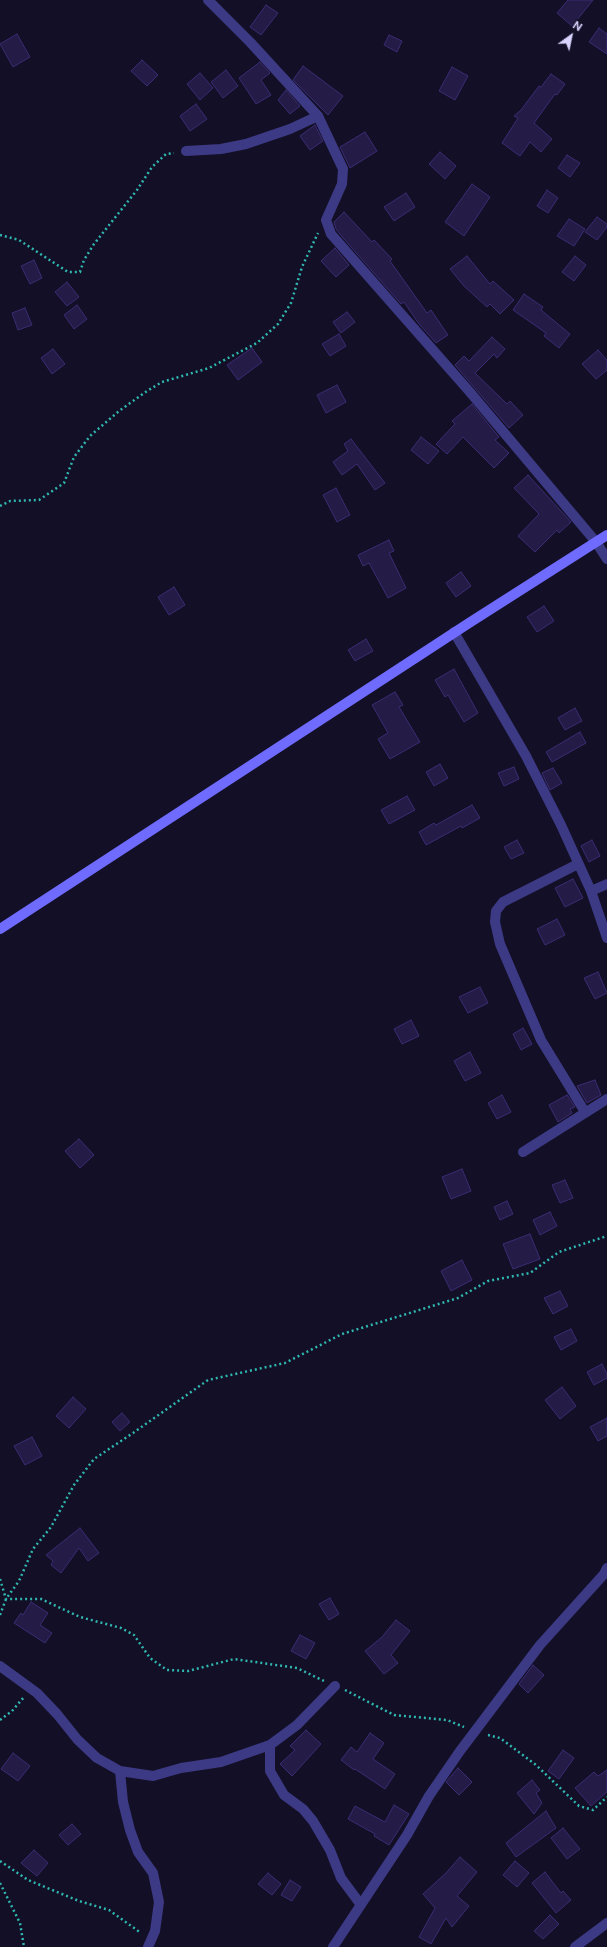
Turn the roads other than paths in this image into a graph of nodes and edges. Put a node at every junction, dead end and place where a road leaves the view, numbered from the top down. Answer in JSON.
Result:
{"nodes":[{"id":1,"x":208,"y":0,"type":"edge"},
{"id":2,"x":318,"y":116,"type":"junction"},
{"id":3,"x":186,"y":151,"type":"road end"},
{"id":4,"x":607,"y":535,"type":"edge"},
{"id":5,"x":596,"y":542,"type":"junction"},
{"id":6,"x":607,"y":559,"type":"edge"},
{"id":7,"x":454,"y":632,"type":"junction"},
{"id":8,"x":578,"y":864,"type":"junction"},
{"id":9,"x":607,"y":884,"type":"edge"},
{"id":10,"x":591,"y":891,"type":"junction"},
{"id":11,"x":0,"y":929,"type":"edge"},
{"id":12,"x":607,"y":938,"type":"edge"},
{"id":13,"x":607,"y":1099,"type":"edge"},
{"id":14,"x":585,"y":1112,"type":"junction"},
{"id":15,"x":523,"y":1152,"type":"dead end"},
{"id":16,"x":606,"y":1572,"type":"edge"},
{"id":17,"x":0,"y":1666,"type":"edge"},
{"id":18,"x":335,"y":1686,"type":"road end"},
{"id":19,"x":270,"y":1745,"type":"junction"},
{"id":20,"x":120,"y":1771,"type":"junction"},
{"id":21,"x":361,"y":1905,"type":"junction"},
{"id":22,"x":607,"y":1923,"type":"edge"},
{"id":23,"x":150,"y":1944,"type":"edge"},
{"id":24,"x":333,"y":1947,"type":"edge"},
{"id":25,"x":574,"y":1947,"type":"edge"}],
"edges":[{"from":1,"to":2,"type":"street"},
{"from":2,"to":3,"type":"street"},
{"from":2,"to":5,"type":"street"},
{"from":4,"to":5,"type":"main road"},
{"from":5,"to":6,"type":"street"},
{"from":5,"to":7,"type":"main road"},
{"from":7,"to":8,"type":"street"},
{"from":7,"to":11,"type":"main road"},
{"from":8,"to":10,"type":"street"},
{"from":8,"to":14,"type":"street"},
{"from":9,"to":10,"type":"street"},
{"from":10,"to":12,"type":"street"},
{"from":13,"to":14,"type":"street"},
{"from":14,"to":15,"type":"street"},
{"from":16,"to":21,"type":"street"},
{"from":17,"to":20,"type":"street"},
{"from":18,"to":19,"type":"street"},
{"from":19,"to":20,"type":"street"},
{"from":19,"to":21,"type":"street"},
{"from":20,"to":23,"type":"street"},
{"from":21,"to":24,"type":"street"},
{"from":22,"to":25,"type":"street"}]}
